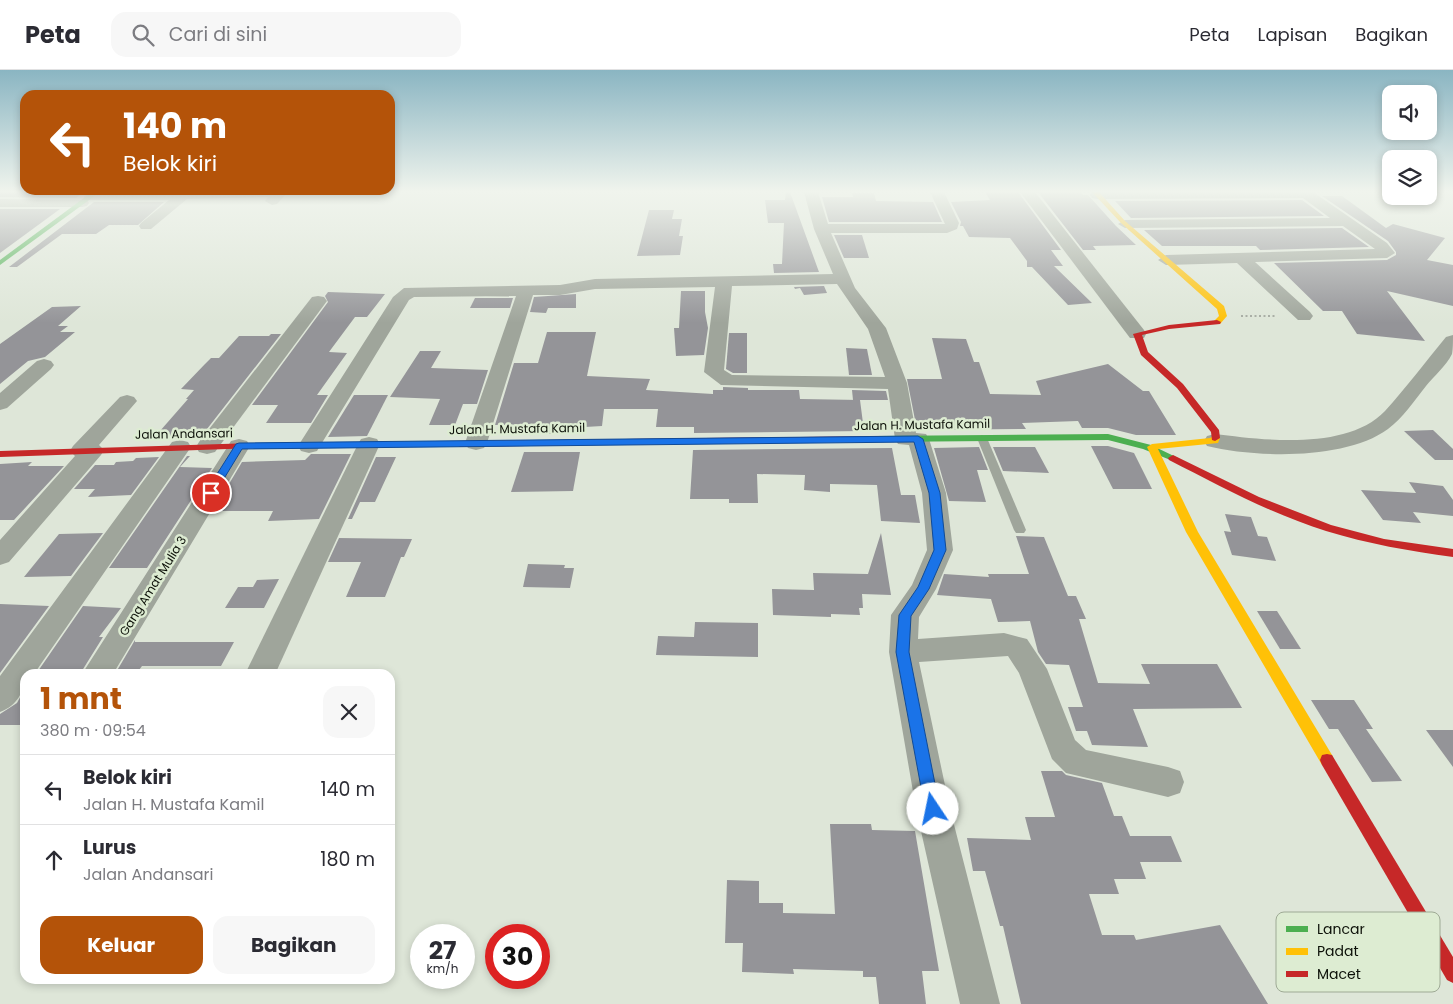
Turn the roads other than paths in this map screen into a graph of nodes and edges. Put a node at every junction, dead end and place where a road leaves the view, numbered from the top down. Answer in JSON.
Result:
{"nodes":[{"id":1,"x":37,"y":236,"type":"edge"},
{"id":2,"x":825,"y":236,"type":"edge"},
{"id":3,"x":1061,"y":236,"type":"edge"},
{"id":4,"x":1138,"y":236,"type":"edge"},
{"id":5,"x":1366,"y":236,"type":"edge"},
{"id":6,"x":1242,"y":258,"type":"junction"},
{"id":7,"x":1166,"y":260,"type":"junction"},
{"id":8,"x":0,"y":263,"type":"edge"},
{"id":9,"x":844,"y":279,"type":"junction"},
{"id":10,"x":724,"y":281,"type":"junction"},
{"id":11,"x":526,"y":290,"type":"junction"},
{"id":12,"x":318,"y":301,"type":"dead end"},
{"id":13,"x":1304,"y":316,"type":"road end"},
{"id":14,"x":1137,"y":334,"type":"junction"},
{"id":15,"x":1453,"y":340,"type":"edge"},
{"id":16,"x":44,"y":365,"type":"dead end"},
{"id":17,"x":897,"y":382,"type":"junction"},
{"id":18,"x":127,"y":401,"type":"dead end"},
{"id":19,"x":0,"y":404,"type":"edge"},
{"id":20,"x":982,"y":438,"type":"junction"},
{"id":21,"x":912,"y":439,"type":"junction"},
{"id":22,"x":1215,"y":441,"type":"junction"},
{"id":23,"x":476,"y":443,"type":"junction"},
{"id":24,"x":369,"y":444,"type":"junction"},
{"id":25,"x":239,"y":446,"type":"junction"},
{"id":26,"x":309,"y":446,"type":"junction"},
{"id":27,"x":180,"y":447,"type":"junction"},
{"id":28,"x":207,"y":447,"type":"junction"},
{"id":29,"x":1152,"y":447,"type":"junction"},
{"id":30,"x":87,"y":450,"type":"junction"},
{"id":31,"x":0,"y":454,"type":"edge"},
{"id":32,"x":1020,"y":530,"type":"dead end"},
{"id":33,"x":1453,"y":553,"type":"edge"},
{"id":34,"x":0,"y":556,"type":"edge"},
{"id":35,"x":903,"y":652,"type":"junction"},
{"id":36,"x":22,"y":669,"type":"edge"},
{"id":37,"x":99,"y":669,"type":"edge"},
{"id":38,"x":262,"y":669,"type":"edge"},
{"id":39,"x":20,"y":672,"type":"edge"},
{"id":40,"x":0,"y":700,"type":"edge"},
{"id":41,"x":1168,"y":782,"type":"dead end"},
{"id":42,"x":1416,"y":912,"type":"edge"},
{"id":43,"x":1440,"y":952,"type":"edge"},
{"id":44,"x":1453,"y":974,"type":"edge"},
{"id":45,"x":980,"y":1004,"type":"edge"}],
"edges":[{"from":1,"to":8,"type":"street"},
{"from":2,"to":9,"type":"street"},
{"from":3,"to":14,"type":"street"},
{"from":4,"to":7,"type":"street"},
{"from":5,"to":6,"type":"street"},
{"from":6,"to":7,"type":"street"},
{"from":6,"to":13,"type":"street"},
{"from":7,"to":14,"type":"street"},
{"from":9,"to":10,"type":"street"},
{"from":9,"to":17,"type":"street"},
{"from":10,"to":11,"type":"street"},
{"from":10,"to":17,"type":"street"},
{"from":11,"to":23,"type":"street"},
{"from":11,"to":26,"type":"street"},
{"from":12,"to":28,"type":"street"},
{"from":14,"to":22,"type":"street"},
{"from":15,"to":22,"type":"street"},
{"from":16,"to":19,"type":"street"},
{"from":17,"to":21,"type":"street"},
{"from":18,"to":30,"type":"street"},
{"from":20,"to":21,"type":"street","name":"Jalan H. Mustafa Kamil"},
{"from":20,"to":29,"type":"street","name":"Jalan H. Mustafa Kamil"},
{"from":20,"to":32,"type":"lane"},
{"from":21,"to":23,"type":"street","name":"Jalan H. Mustafa Kamil"},
{"from":21,"to":35,"type":"street"},
{"from":22,"to":29,"type":"street"},
{"from":23,"to":24,"type":"street","name":"Jalan H. Mustafa Kamil"},
{"from":24,"to":26,"type":"street","name":"Jalan Andansari"},
{"from":24,"to":38,"type":"street"},
{"from":25,"to":26,"type":"street","name":"Jalan Andansari"},
{"from":25,"to":28,"type":"street","name":"Jalan Andansari"},
{"from":25,"to":37,"type":"street","name":"Gang Amat Mulia 3"},
{"from":27,"to":28,"type":"street","name":"Jalan Andansari"},
{"from":27,"to":30,"type":"street","name":"Jalan Andansari"},
{"from":27,"to":36,"type":"street"},
{"from":29,"to":33,"type":"street","name":"Jalan H. Mustafa Kamil"},
{"from":29,"to":42,"type":"street"},
{"from":30,"to":31,"type":"street","name":"Jalan Andansari"},
{"from":30,"to":34,"type":"street"},
{"from":35,"to":41,"type":"street"},
{"from":35,"to":45,"type":"street"},
{"from":39,"to":40,"type":"street"},
{"from":43,"to":44,"type":"street"}]}
